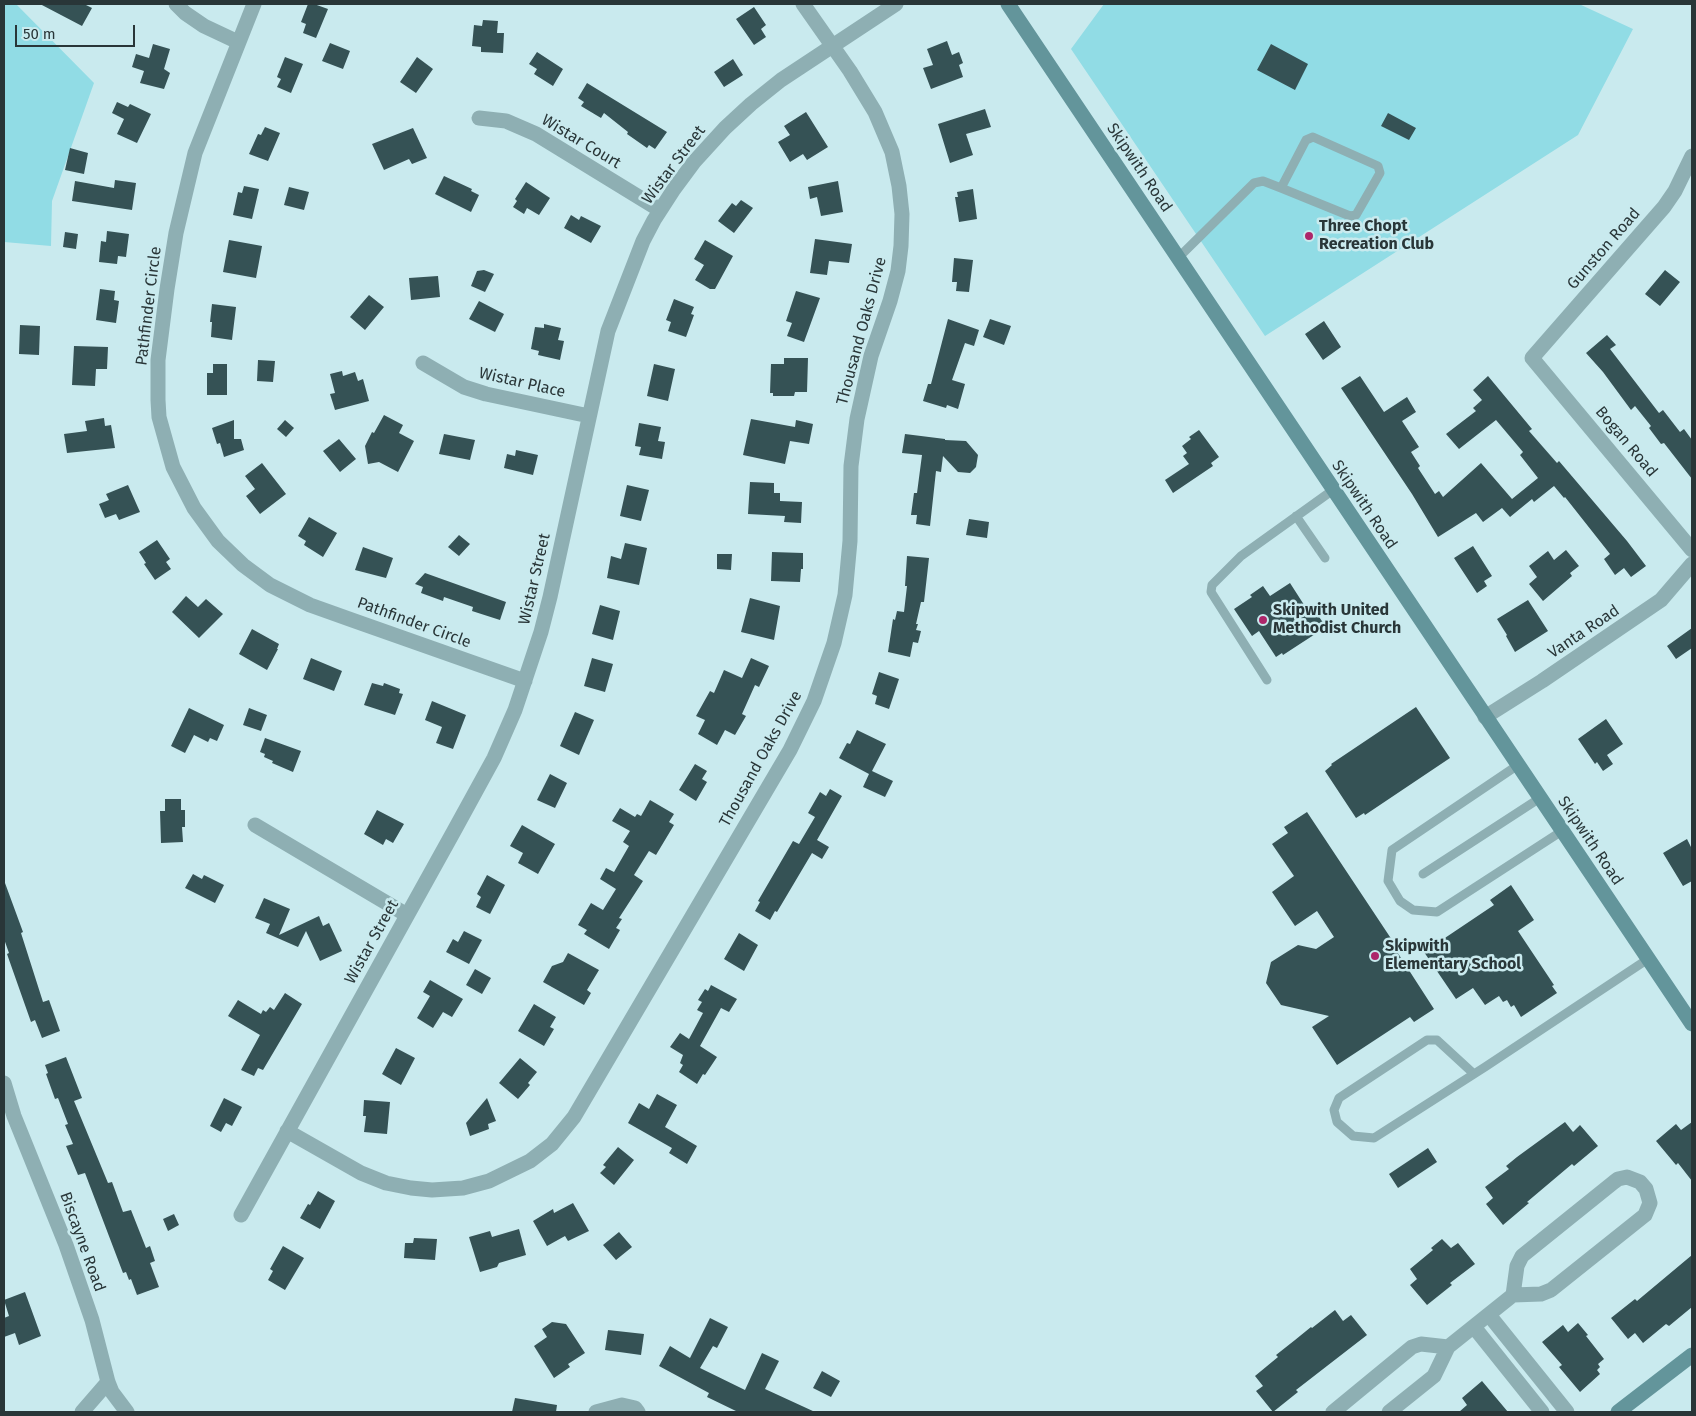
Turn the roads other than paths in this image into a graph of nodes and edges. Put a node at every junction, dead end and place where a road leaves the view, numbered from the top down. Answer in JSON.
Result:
{"nodes":[{"id":1,"x":176,"y":4,"type":"edge"},
{"id":2,"x":254,"y":4,"type":"edge"},
{"id":3,"x":803,"y":4,"type":"edge"},
{"id":4,"x":896,"y":4,"type":"edge"},
{"id":5,"x":1008,"y":4,"type":"edge"},
{"id":6,"x":238,"y":42,"type":"junction"},
{"id":7,"x":832,"y":46,"type":"junction"},
{"id":8,"x":479,"y":118,"type":"dead end"},
{"id":9,"x":1692,"y":156,"type":"edge"},
{"id":10,"x":1281,"y":188,"type":"junction"},
{"id":11,"x":660,"y":210,"type":"junction"},
{"id":12,"x":1178,"y":258,"type":"junction"},
{"id":13,"x":1532,"y":358,"type":"joint"},
{"id":14,"x":424,"y":363,"type":"dead end"},
{"id":15,"x":589,"y":416,"type":"junction"},
{"id":16,"x":1333,"y":490,"type":"junction"},
{"id":17,"x":1296,"y":516,"type":"junction"},
{"id":18,"x":1692,"y":550,"type":"edge"},
{"id":19,"x":1325,"y":558,"type":"dead end"},
{"id":20,"x":1692,"y":564,"type":"edge"},
{"id":21,"x":1267,"y":680,"type":"dead end"},
{"id":22,"x":525,"y":681,"type":"junction"},
{"id":23,"x":1485,"y":716,"type":"junction"},
{"id":24,"x":1518,"y":766,"type":"junction"},
{"id":25,"x":1540,"y":798,"type":"junction"},
{"id":26,"x":255,"y":825,"type":"dead end"},
{"id":27,"x":1562,"y":831,"type":"junction"},
{"id":28,"x":1423,"y":874,"type":"dead end"},
{"id":29,"x":407,"y":915,"type":"junction"},
{"id":30,"x":1648,"y":958,"type":"junction"},
{"id":31,"x":1692,"y":1024,"type":"edge"},
{"id":32,"x":1474,"y":1074,"type":"junction"},
{"id":33,"x":4,"y":1083,"type":"edge"},
{"id":34,"x":288,"y":1131,"type":"junction"},
{"id":35,"x":241,"y":1215,"type":"dead end"},
{"id":36,"x":1513,"y":1295,"type":"junction"},
{"id":37,"x":1489,"y":1315,"type":"junction"},
{"id":38,"x":1474,"y":1327,"type":"junction"},
{"id":39,"x":1448,"y":1347,"type":"junction"},
{"id":40,"x":1692,"y":1355,"type":"edge"},
{"id":41,"x":108,"y":1382,"type":"junction"},
{"id":42,"x":82,"y":1412,"type":"edge"},
{"id":43,"x":127,"y":1412,"type":"edge"},
{"id":44,"x":596,"y":1412,"type":"edge"},
{"id":45,"x":638,"y":1412,"type":"edge"},
{"id":46,"x":1333,"y":1412,"type":"edge"},
{"id":47,"x":1389,"y":1412,"type":"edge"},
{"id":48,"x":1542,"y":1412,"type":"edge"},
{"id":49,"x":1567,"y":1412,"type":"edge"},
{"id":50,"x":1618,"y":1412,"type":"edge"}],
"edges":[{"from":1,"to":6,"type":"street"},
{"from":2,"to":6,"type":"street","name":"Pathfinder Circle"},
{"from":3,"to":7,"type":"street"},
{"from":4,"to":7,"type":"street","name":"Wistar Street"},
{"from":5,"to":12,"type":"main road","name":"Skipwith Road"},
{"from":6,"to":22,"type":"street","name":"Pathfinder Circle"},
{"from":7,"to":11,"type":"street","name":"Wistar Street"},
{"from":7,"to":34,"type":"street","name":"Thousand Oaks Drive"},
{"from":8,"to":11,"type":"street","name":"Wistar Court"},
{"from":9,"to":13,"type":"street","name":"Gunston Road"},
{"from":10,"to":10,"type":"lane"},
{"from":10,"to":12,"type":"lane"},
{"from":11,"to":15,"type":"street","name":"Wistar Street"},
{"from":12,"to":16,"type":"main road","name":"Skipwith Road"},
{"from":13,"to":18,"type":"street","name":"Bogan Road"},
{"from":14,"to":15,"type":"street","name":"Wistar Place"},
{"from":15,"to":22,"type":"street","name":"Wistar Street"},
{"from":16,"to":17,"type":"lane"},
{"from":16,"to":23,"type":"main road","name":"Skipwith Road"},
{"from":17,"to":19,"type":"lane"},
{"from":17,"to":21,"type":"lane"},
{"from":20,"to":23,"type":"street","name":"Vanta Road"},
{"from":22,"to":29,"type":"street","name":"Wistar Street"},
{"from":23,"to":24,"type":"main road","name":"Skipwith Road"},
{"from":24,"to":25,"type":"main road","name":"Skipwith Road"},
{"from":24,"to":27,"type":"lane"},
{"from":25,"to":27,"type":"main road","name":"Skipwith Road"},
{"from":25,"to":28,"type":"lane"},
{"from":26,"to":29,"type":"street"},
{"from":27,"to":30,"type":"main road","name":"Skipwith Road"},
{"from":29,"to":34,"type":"street","name":"Wistar Street"},
{"from":30,"to":31,"type":"main road","name":"Skipwith Road"},
{"from":30,"to":32,"type":"lane"},
{"from":32,"to":32,"type":"lane"},
{"from":33,"to":41,"type":"street","name":"Biscayne Road"},
{"from":34,"to":35,"type":"street","name":"Wistar Street"},
{"from":36,"to":36,"type":"street"},
{"from":36,"to":37,"type":"street"},
{"from":37,"to":38,"type":"street"},
{"from":37,"to":49,"type":"street"},
{"from":38,"to":39,"type":"street"},
{"from":38,"to":48,"type":"street"},
{"from":39,"to":46,"type":"street"},
{"from":39,"to":47,"type":"street"},
{"from":40,"to":50,"type":"main road"},
{"from":41,"to":42,"type":"street"},
{"from":41,"to":43,"type":"street","name":"Biscayne Road"},
{"from":44,"to":45,"type":"street"}]}
